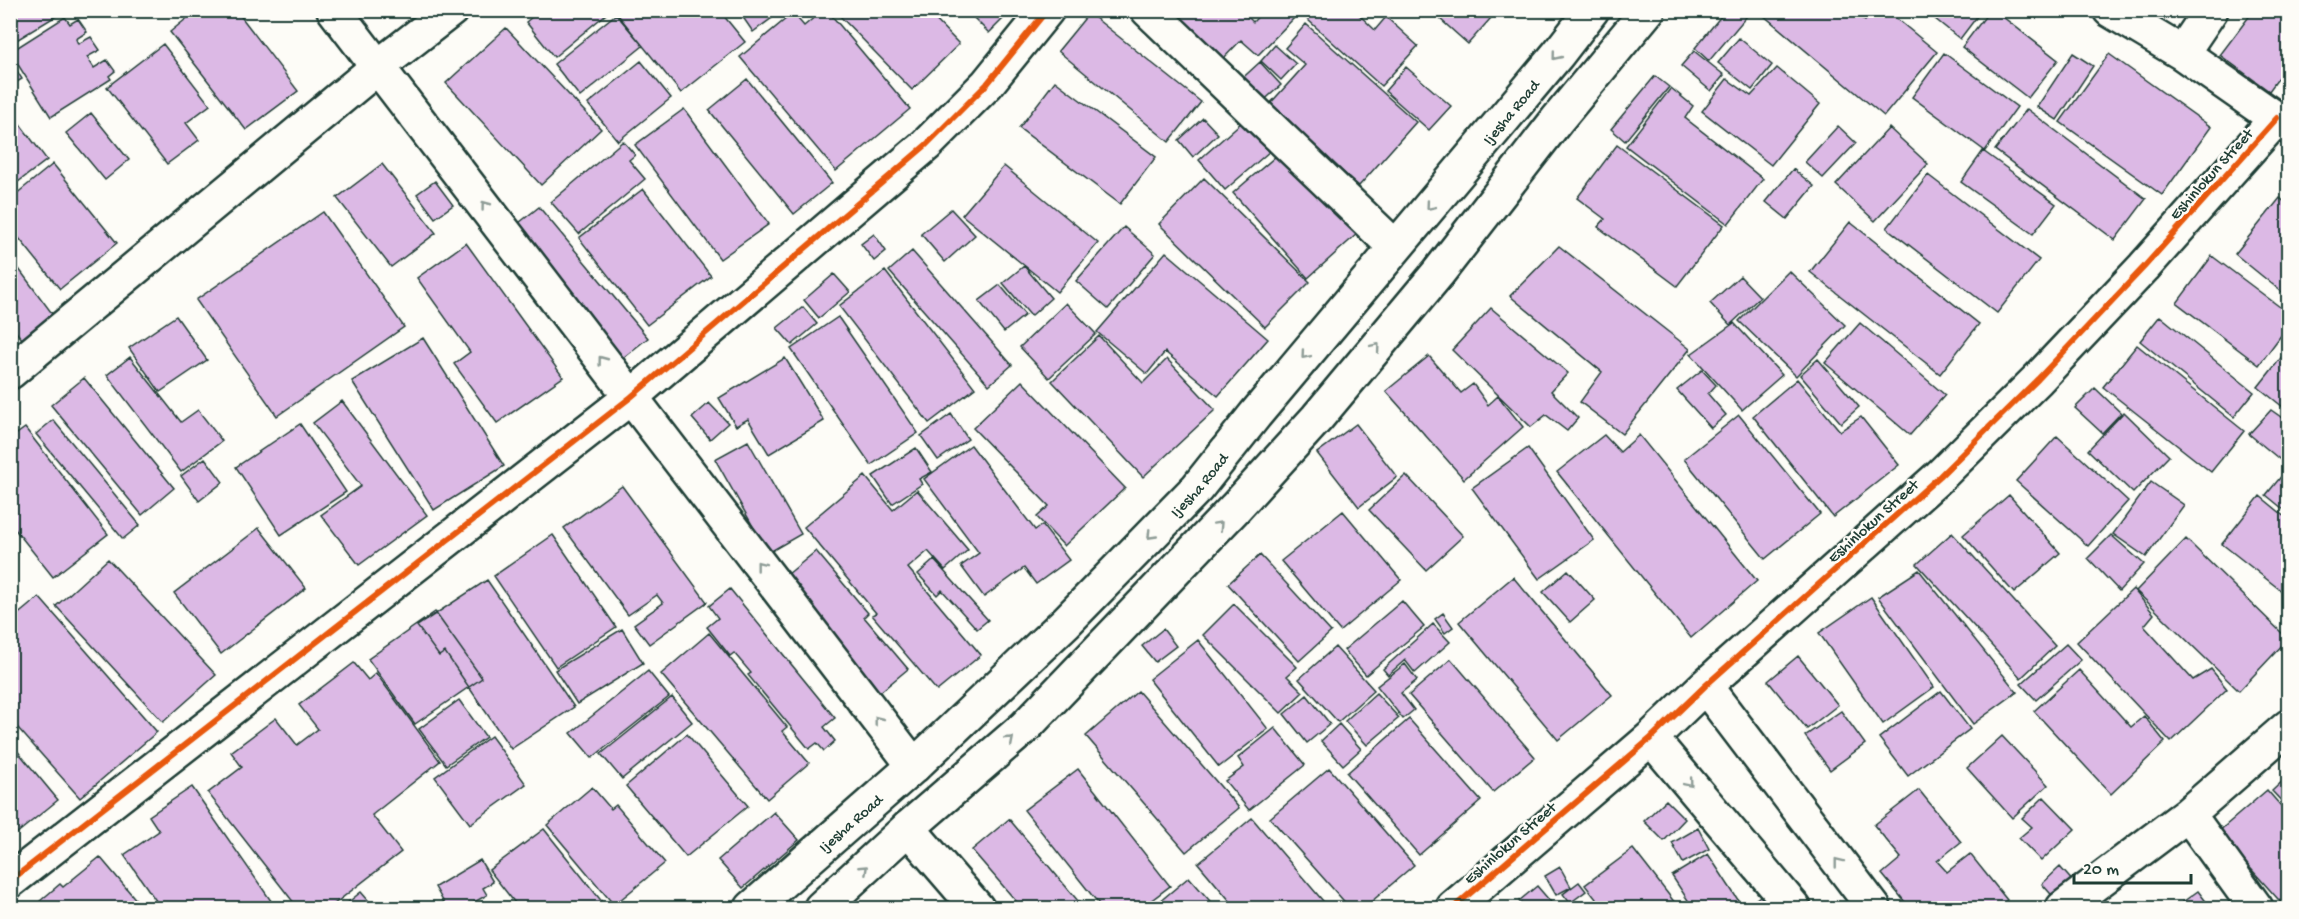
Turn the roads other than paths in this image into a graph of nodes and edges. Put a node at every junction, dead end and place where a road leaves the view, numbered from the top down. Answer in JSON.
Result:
{"nodes":[{"id":1,"x":334,"y":10,"type":"edge"},
{"id":2,"x":451,"y":10,"type":"edge"},
{"id":3,"x":1047,"y":10,"type":"edge"},
{"id":4,"x":1148,"y":10,"type":"edge"},
{"id":5,"x":1592,"y":10,"type":"edge"},
{"id":6,"x":1648,"y":10,"type":"edge"},
{"id":7,"x":2110,"y":10,"type":"edge"},
{"id":8,"x":2211,"y":10,"type":"edge"},
{"id":9,"x":2182,"y":53,"type":"junction"},
{"id":10,"x":379,"y":66,"type":"junction"},
{"id":11,"x":2283,"y":123,"type":"edge"},
{"id":12,"x":1395,"y":247,"type":"junction"},
{"id":13,"x":10,"y":372,"type":"edge"},
{"id":14,"x":631,"y":398,"type":"junction"},
{"id":15,"x":1706,"y":686,"type":"junction"},
{"id":16,"x":2289,"y":727,"type":"edge"},
{"id":17,"x":1651,"y":738,"type":"junction"},
{"id":18,"x":914,"y":766,"type":"junction"},
{"id":19,"x":2188,"y":814,"type":"junction"},
{"id":20,"x":908,"y":828,"type":"junction"},
{"id":21,"x":10,"y":881,"type":"edge"},
{"id":22,"x":752,"y":909,"type":"edge"},
{"id":23,"x":821,"y":909,"type":"edge"},
{"id":24,"x":977,"y":909,"type":"edge"},
{"id":25,"x":1453,"y":909,"type":"edge"},
{"id":26,"x":1794,"y":909,"type":"edge"},
{"id":27,"x":1874,"y":909,"type":"edge"},
{"id":28,"x":2063,"y":909,"type":"edge"},
{"id":29,"x":2256,"y":909,"type":"edge"}],
"edges":[{"from":1,"to":10,"type":"street"},
{"from":2,"to":10,"type":"street"},
{"from":3,"to":14,"type":"street"},
{"from":4,"to":12,"type":"street"},
{"from":5,"to":12,"type":"street","name":"Ijesha Road","one_way":true},
{"from":20,"to":6,"type":"street","one_way":true},
{"from":7,"to":9,"type":"street"},
{"from":8,"to":9,"type":"street"},
{"from":9,"to":11,"type":"street"},
{"from":10,"to":13,"type":"street"},
{"from":14,"to":10,"type":"street","one_way":true},
{"from":11,"to":15,"type":"street","name":"Eshinlokun Street"},
{"from":12,"to":18,"type":"street","name":"Ijesha Road","one_way":true},
{"from":18,"to":14,"type":"street","one_way":true},
{"from":14,"to":21,"type":"street"},
{"from":15,"to":17,"type":"street","name":"Eshinlokun Street"},
{"from":27,"to":15,"type":"street","one_way":true},
{"from":16,"to":19,"type":"street"},
{"from":17,"to":25,"type":"street","name":"Eshinlokun Street"},
{"from":17,"to":26,"type":"street","one_way":true},
{"from":18,"to":22,"type":"street","name":"Ijesha Road"},
{"from":19,"to":28,"type":"street"},
{"from":19,"to":29,"type":"street"},
{"from":23,"to":20,"type":"street","one_way":true},
{"from":20,"to":24,"type":"street"}]}
